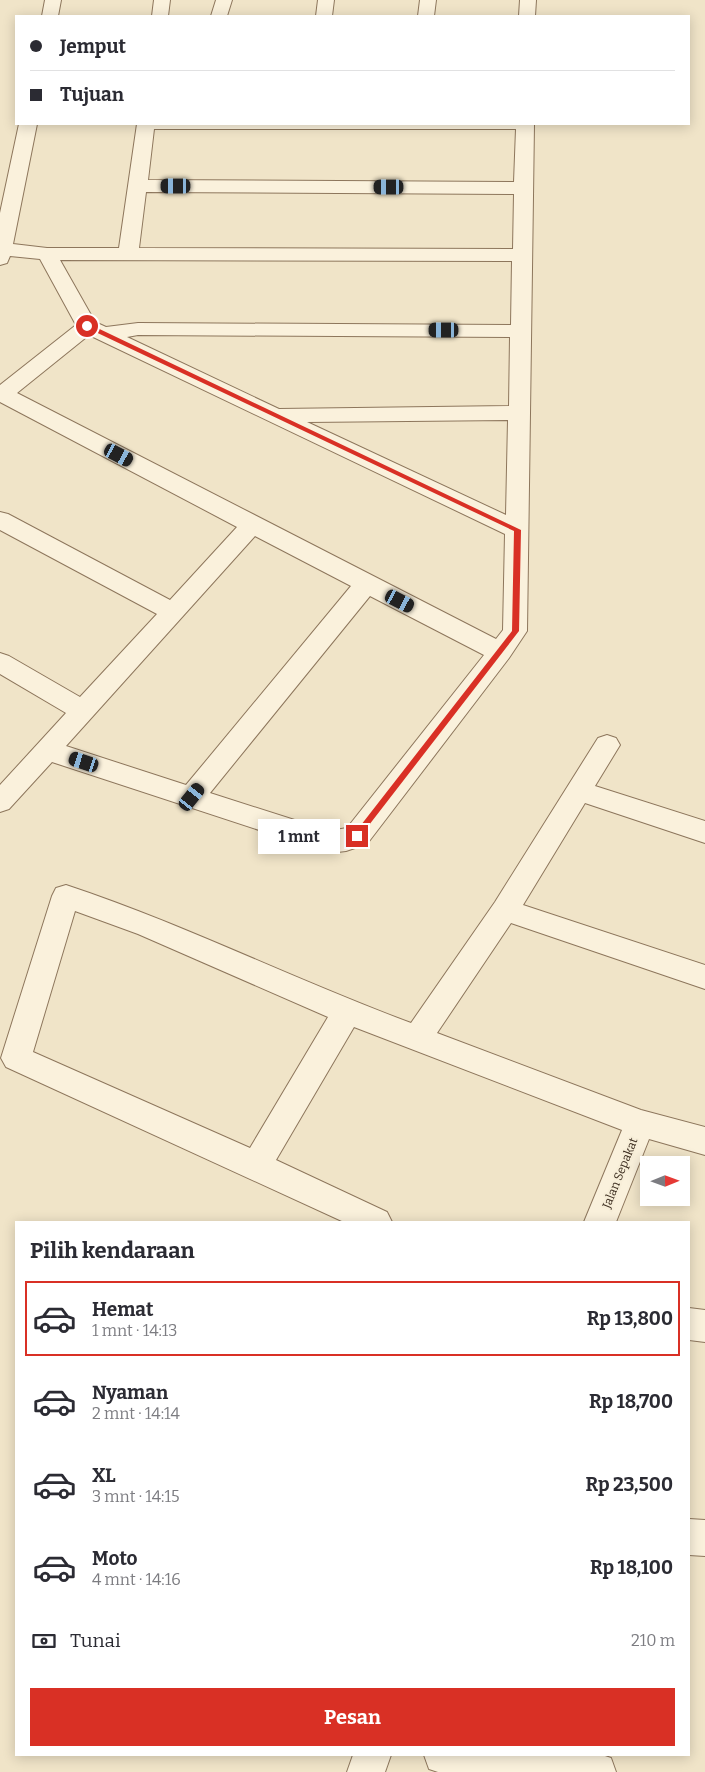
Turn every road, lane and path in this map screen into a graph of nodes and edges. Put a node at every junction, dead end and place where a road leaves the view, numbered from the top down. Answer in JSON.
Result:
{"nodes":[{"id":1,"x":53,"y":0,"type":"edge"},
{"id":2,"x":162,"y":0,"type":"edge"},
{"id":3,"x":224,"y":0,"type":"edge"},
{"id":4,"x":326,"y":0,"type":"edge"},
{"id":5,"x":428,"y":0,"type":"edge"},
{"id":6,"x":528,"y":0,"type":"edge"},
{"id":7,"x":50,"y":15,"type":"edge"},
{"id":8,"x":160,"y":15,"type":"edge"},
{"id":9,"x":219,"y":15,"type":"edge"},
{"id":10,"x":324,"y":15,"type":"edge"},
{"id":11,"x":426,"y":15,"type":"edge"},
{"id":12,"x":527,"y":15,"type":"edge"},
{"id":13,"x":28,"y":125,"type":"edge"},
{"id":14,"x":146,"y":125,"type":"edge"},
{"id":15,"x":525,"y":125,"type":"edge"},
{"id":16,"x":137,"y":186,"type":"junction"},
{"id":17,"x":524,"y":188,"type":"junction"},
{"id":18,"x":1,"y":252,"type":"edge"},
{"id":19,"x":47,"y":254,"type":"junction"},
{"id":20,"x":128,"y":254,"type":"junction"},
{"id":21,"x":523,"y":255,"type":"junction"},
{"id":22,"x":96,"y":330,"type":"junction"},
{"id":23,"x":521,"y":331,"type":"junction"},
{"id":24,"x":1,"y":395,"type":"edge"},
{"id":25,"x":520,"y":413,"type":"junction"},
{"id":26,"x":275,"y":415,"type":"junction"},
{"id":27,"x":0,"y":520,"type":"edge"},
{"id":28,"x":252,"y":525,"type":"junction"},
{"id":29,"x":517,"y":530,"type":"junction"},
{"id":30,"x":366,"y":584,"type":"junction"},
{"id":31,"x":173,"y":612,"type":"junction"},
{"id":32,"x":500,"y":652,"type":"junction"},
{"id":33,"x":0,"y":662,"type":"edge"},
{"id":34,"x":83,"y":711,"type":"junction"},
{"id":35,"x":607,"y":745,"type":"dead end"},
{"id":36,"x":47,"y":750,"type":"junction"},
{"id":37,"x":579,"y":791,"type":"junction"},
{"id":38,"x":192,"y":797,"type":"junction"},
{"id":39,"x":0,"y":802,"type":"edge"},
{"id":40,"x":705,"y":832,"type":"edge"},
{"id":41,"x":505,"y":910,"type":"junction"},
{"id":42,"x":705,"y":977,"type":"edge"},
{"id":43,"x":347,"y":1012,"type":"junction"},
{"id":44,"x":417,"y":1039,"type":"junction"},
{"id":45,"x":640,"y":1123,"type":"junction"},
{"id":46,"x":705,"y":1141,"type":"edge"},
{"id":47,"x":256,"y":1166,"type":"junction"},
{"id":48,"x":374,"y":1221,"type":"edge"},
{"id":49,"x":600,"y":1221,"type":"edge"},
{"id":50,"x":690,"y":1324,"type":"edge"},
{"id":51,"x":705,"y":1326,"type":"edge"},
{"id":52,"x":690,"y":1537,"type":"edge"},
{"id":53,"x":705,"y":1538,"type":"edge"},
{"id":54,"x":372,"y":1756,"type":"edge"},
{"id":55,"x":452,"y":1756,"type":"edge"},
{"id":56,"x":366,"y":1772,"type":"edge"},
{"id":57,"x":597,"y":1772,"type":"edge"}],
"edges":[{"from":1,"to":7,"type":"street"},
{"from":2,"to":8,"type":"street"},
{"from":3,"to":9,"type":"street"},
{"from":4,"to":10,"type":"street"},
{"from":5,"to":11,"type":"street"},
{"from":6,"to":12,"type":"street"},
{"from":13,"to":18,"type":"street"},
{"from":14,"to":16,"type":"street"},
{"from":15,"to":17,"type":"street"},
{"from":16,"to":17,"type":"street"},
{"from":16,"to":20,"type":"street"},
{"from":17,"to":21,"type":"street"},
{"from":18,"to":19,"type":"street"},
{"from":19,"to":20,"type":"street"},
{"from":19,"to":22,"type":"street"},
{"from":20,"to":21,"type":"street"},
{"from":21,"to":23,"type":"street"},
{"from":22,"to":23,"type":"street"},
{"from":22,"to":24,"type":"street"},
{"from":22,"to":26,"type":"street"},
{"from":23,"to":25,"type":"street"},
{"from":24,"to":28,"type":"street"},
{"from":25,"to":26,"type":"street"},
{"from":25,"to":29,"type":"street"},
{"from":26,"to":29,"type":"street"},
{"from":27,"to":31,"type":"street"},
{"from":28,"to":30,"type":"street"},
{"from":28,"to":31,"type":"street"},
{"from":29,"to":32,"type":"street"},
{"from":30,"to":32,"type":"street"},
{"from":30,"to":38,"type":"street"},
{"from":31,"to":34,"type":"street"},
{"from":32,"to":38,"type":"street"},
{"from":33,"to":34,"type":"street"},
{"from":34,"to":36,"type":"street"},
{"from":35,"to":37,"type":"street"},
{"from":36,"to":38,"type":"street"},
{"from":36,"to":39,"type":"street"},
{"from":37,"to":40,"type":"street"},
{"from":37,"to":41,"type":"street"},
{"from":41,"to":42,"type":"street"},
{"from":41,"to":44,"type":"street"},
{"from":43,"to":44,"type":"street"},
{"from":43,"to":47,"type":"street"},
{"from":43,"to":47,"type":"street"},
{"from":44,"to":45,"type":"street"},
{"from":45,"to":46,"type":"street"},
{"from":45,"to":49,"type":"street","name":"Jalan Sepakat"},
{"from":47,"to":48,"type":"street"},
{"from":50,"to":51,"type":"street"},
{"from":52,"to":53,"type":"street"},
{"from":54,"to":56,"type":"street"},
{"from":55,"to":57,"type":"street"}]}
